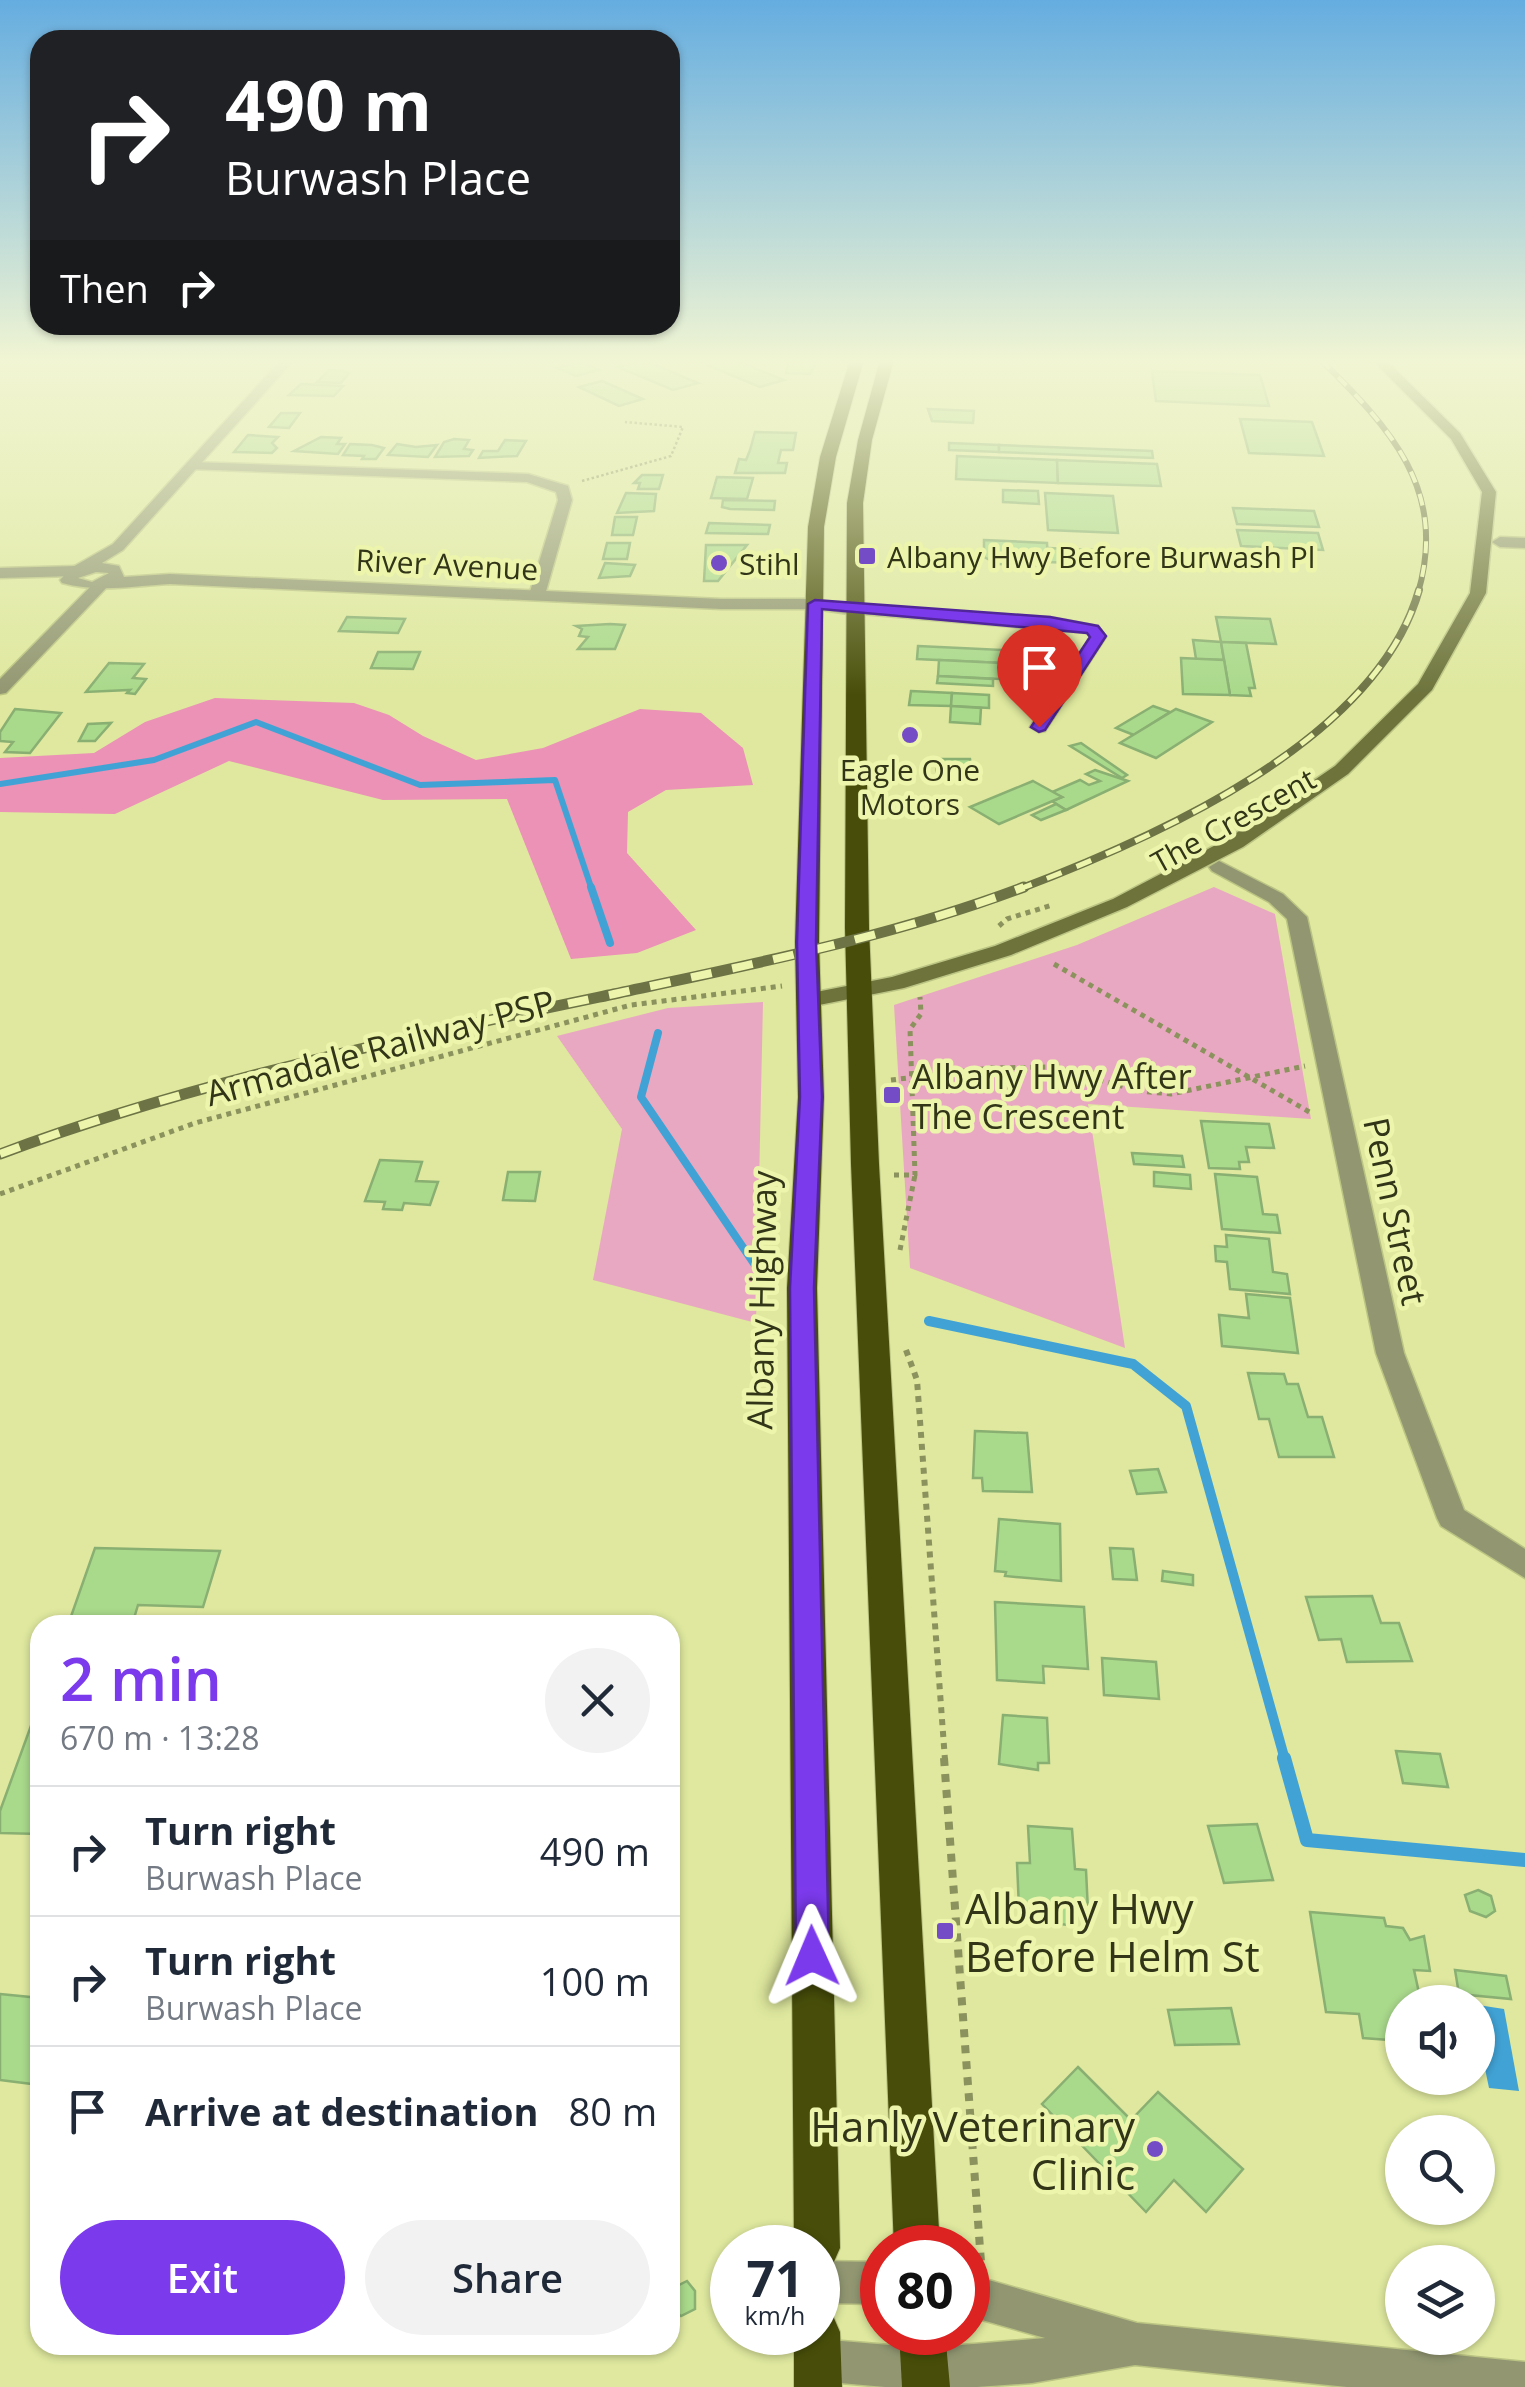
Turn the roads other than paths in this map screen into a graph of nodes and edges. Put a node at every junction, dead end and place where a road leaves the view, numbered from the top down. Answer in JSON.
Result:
{"nodes":[{"id":1,"x":187,"y":471,"type":"edge"},
{"id":2,"x":343,"y":471,"type":"edge"},
{"id":3,"x":827,"y":471,"type":"edge"},
{"id":4,"x":860,"y":471,"type":"edge"},
{"id":5,"x":1478,"y":471,"type":"edge"},
{"id":6,"x":1500,"y":542,"type":"junction"},
{"id":7,"x":1525,"y":543,"type":"edge"},
{"id":8,"x":118,"y":547,"type":"junction"},
{"id":9,"x":1502,"y":567,"type":"dead end"},
{"id":10,"x":0,"y":572,"type":"edge"},
{"id":11,"x":75,"y":577,"type":"junction"},
{"id":12,"x":110,"y":578,"type":"junction"},
{"id":13,"x":537,"y":596,"type":"junction"},
{"id":14,"x":815,"y":609,"type":"junction"},
{"id":15,"x":855,"y":610,"type":"junction"},
{"id":16,"x":0,"y":666,"type":"edge"},
{"id":17,"x":0,"y":688,"type":"edge"},
{"id":18,"x":1039,"y":727,"type":"dead end"},
{"id":19,"x":1290,"y":828,"type":"dead end"},
{"id":20,"x":810,"y":856,"type":"junction"},
{"id":21,"x":856,"y":856,"type":"junction"},
{"id":22,"x":1220,"y":866,"type":"junction"},
{"id":23,"x":860,"y":994,"type":"junction"},
{"id":24,"x":809,"y":1000,"type":"junction"},
{"id":25,"x":1525,"y":1565,"type":"edge"},
{"id":26,"x":817,"y":2225,"type":"edge"},
{"id":27,"x":915,"y":2225,"type":"edge"},
{"id":28,"x":990,"y":2284,"type":"edge"},
{"id":29,"x":1137,"y":2344,"type":"junction"},
{"id":30,"x":818,"y":2360,"type":"edge"},
{"id":31,"x":924,"y":2363,"type":"edge"},
{"id":32,"x":1525,"y":2384,"type":"edge"}],
"edges":[{"from":1,"to":8,"type":"street"},
{"from":2,"to":13,"type":"street"},
{"from":3,"to":14,"type":"highway","name":"Albany Highway"},
{"from":4,"to":15,"type":"highway"},
{"from":5,"to":6,"type":"main road"},
{"from":6,"to":7,"type":"street"},
{"from":6,"to":9,"type":"main road"},
{"from":8,"to":11,"type":"street"},
{"from":8,"to":12,"type":"street"},
{"from":10,"to":11,"type":"street"},
{"from":11,"to":12,"type":"street","name":"River Avenue"},
{"from":11,"to":16,"type":"street"},
{"from":12,"to":13,"type":"street","name":"River Avenue"},
{"from":12,"to":17,"type":"street"},
{"from":13,"to":14,"type":"street","name":"River Avenue"},
{"from":14,"to":15,"type":"street","name":"River Avenue"},
{"from":14,"to":20,"type":"highway","name":"Albany Highway"},
{"from":15,"to":18,"type":"street","name":"River Avenue"},
{"from":15,"to":21,"type":"highway"},
{"from":19,"to":22,"type":"main road","name":"The Crescent"},
{"from":20,"to":21,"type":"highway"},
{"from":20,"to":24,"type":"highway","name":"Albany Highway"},
{"from":21,"to":23,"type":"highway"},
{"from":22,"to":23,"type":"main road","name":"The Crescent"},
{"from":22,"to":25,"type":"street","name":"Penn Street"},
{"from":23,"to":24,"type":"main road","name":"The Crescent"},
{"from":23,"to":27,"type":"highway"},
{"from":24,"to":26,"type":"highway","name":"Albany Highway"},
{"from":28,"to":29,"type":"street"},
{"from":29,"to":31,"type":"street"},
{"from":29,"to":32,"type":"street"},
{"from":30,"to":31,"type":"street"}]}
